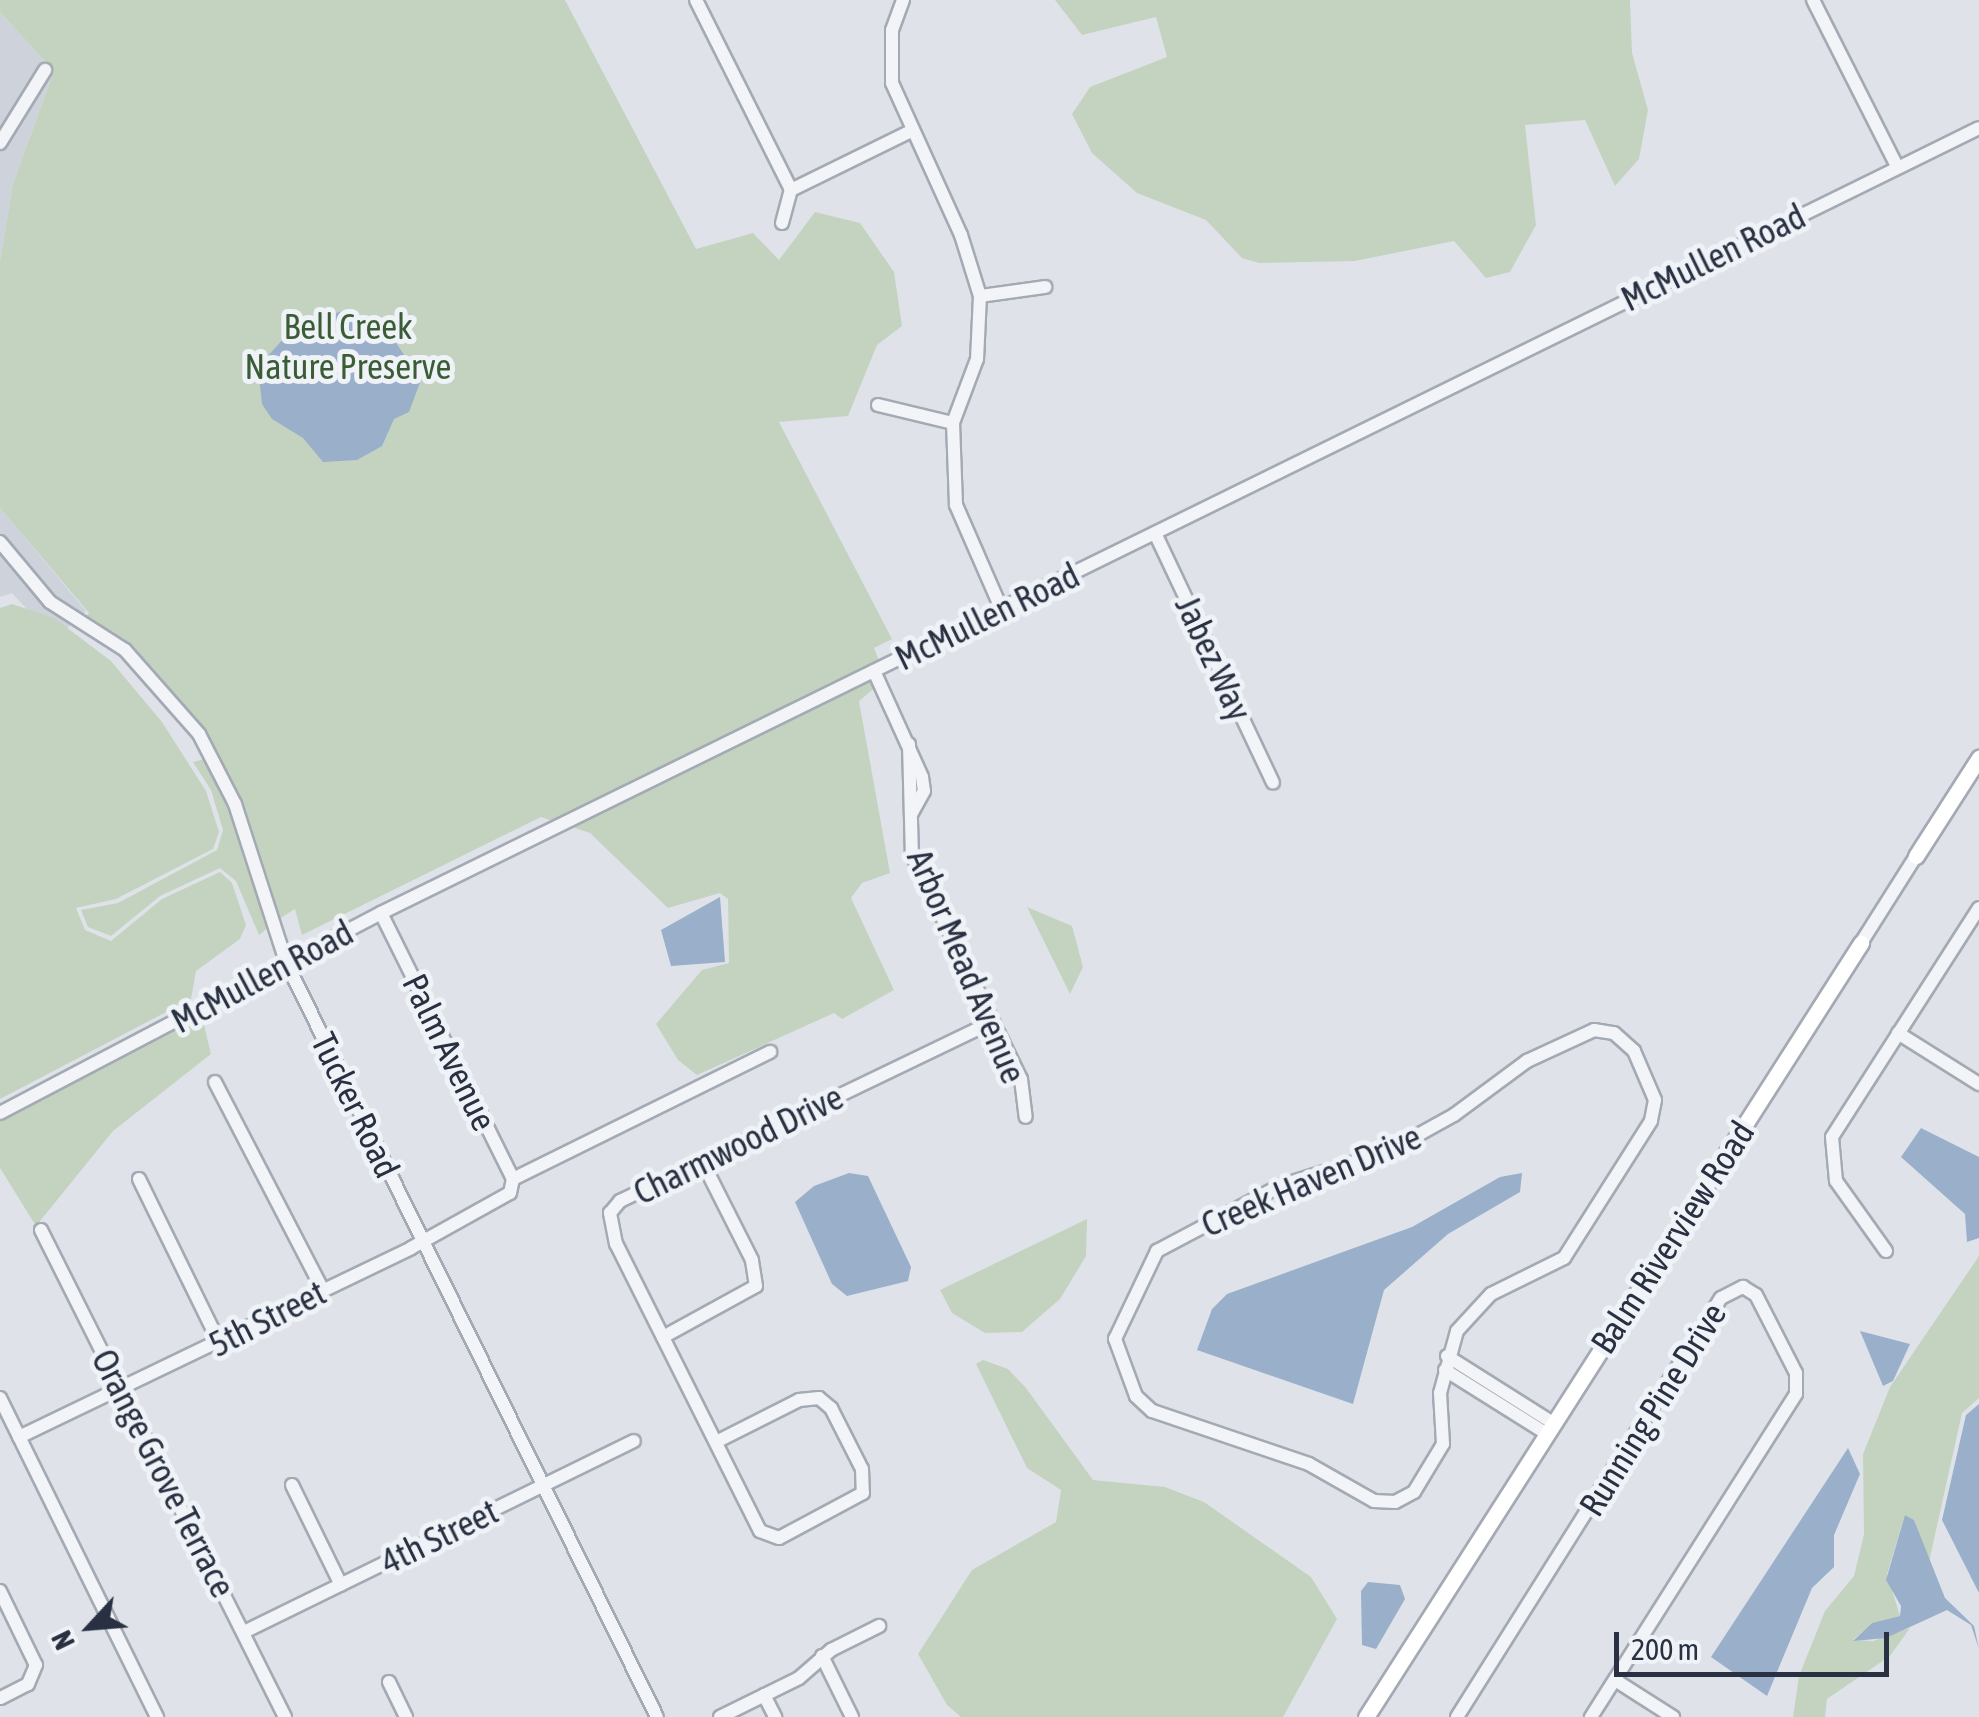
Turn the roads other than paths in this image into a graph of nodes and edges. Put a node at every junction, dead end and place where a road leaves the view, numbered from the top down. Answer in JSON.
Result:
{"nodes":[{"id":1,"x":696,"y":0,"type":"edge"},
{"id":2,"x":903,"y":0,"type":"edge"},
{"id":3,"x":1813,"y":0,"type":"edge"},
{"id":4,"x":45,"y":70,"type":"dead end"},
{"id":5,"x":1979,"y":128,"type":"edge"},
{"id":6,"x":909,"y":132,"type":"junction"},
{"id":7,"x":0,"y":143,"type":"edge"},
{"id":8,"x":1897,"y":166,"type":"junction"},
{"id":9,"x":791,"y":190,"type":"junction"},
{"id":10,"x":782,"y":223,"type":"dead end"},
{"id":11,"x":1044,"y":287,"type":"dead end"},
{"id":12,"x":980,"y":296,"type":"junction"},
{"id":13,"x":878,"y":405,"type":"dead end"},
{"id":14,"x":953,"y":424,"type":"junction"},
{"id":15,"x":1155,"y":533,"type":"junction"},
{"id":16,"x":0,"y":542,"type":"edge"},
{"id":17,"x":1001,"y":608,"type":"junction"},
{"id":18,"x":874,"y":671,"type":"junction"},
{"id":19,"x":910,"y":744,"type":"junction"},
{"id":20,"x":1979,"y":758,"type":"edge"},
{"id":21,"x":1973,"y":781,"type":"edge"},
{"id":22,"x":1273,"y":783,"type":"dead end"},
{"id":23,"x":911,"y":814,"type":"junction"},
{"id":24,"x":1916,"y":856,"type":"joint"},
{"id":25,"x":1979,"y":908,"type":"edge"},
{"id":26,"x":381,"y":913,"type":"junction"},
{"id":27,"x":1861,"y":943,"type":"joint"},
{"id":28,"x":286,"y":962,"type":"junction"},
{"id":29,"x":992,"y":1022,"type":"junction"},
{"id":30,"x":1898,"y":1033,"type":"junction"},
{"id":31,"x":770,"y":1052,"type":"dead end"},
{"id":32,"x":215,"y":1082,"type":"dead end"},
{"id":33,"x":1979,"y":1084,"type":"edge"},
{"id":34,"x":0,"y":1113,"type":"edge"},
{"id":35,"x":1026,"y":1118,"type":"dead end"},
{"id":36,"x":702,"y":1161,"type":"junction"},
{"id":37,"x":139,"y":1178,"type":"dead end"},
{"id":38,"x":512,"y":1186,"type":"junction"},
{"id":39,"x":40,"y":1230,"type":"dead end"},
{"id":40,"x":422,"y":1239,"type":"junction"},
{"id":41,"x":1886,"y":1252,"type":"dead end"},
{"id":42,"x":322,"y":1288,"type":"junction"},
{"id":43,"x":663,"y":1336,"type":"junction"},
{"id":44,"x":219,"y":1342,"type":"junction"},
{"id":45,"x":1446,"y":1363,"type":"junction"},
{"id":46,"x":122,"y":1390,"type":"junction"},
{"id":47,"x":0,"y":1398,"type":"edge"},
{"id":48,"x":1550,"y":1429,"type":"junction"},
{"id":49,"x":19,"y":1437,"type":"junction"},
{"id":50,"x":634,"y":1440,"type":"dead end"},
{"id":51,"x":716,"y":1442,"type":"junction"},
{"id":52,"x":292,"y":1485,"type":"dead end"},
{"id":53,"x":543,"y":1485,"type":"junction"},
{"id":54,"x":341,"y":1585,"type":"junction"},
{"id":55,"x":0,"y":1591,"type":"edge"},
{"id":56,"x":880,"y":1626,"type":"dead end"},
{"id":57,"x":244,"y":1632,"type":"junction"},
{"id":58,"x":822,"y":1656,"type":"junction"},
{"id":59,"x":1615,"y":1680,"type":"junction"},
{"id":60,"x":389,"y":1682,"type":"dead end"},
{"id":61,"x":764,"y":1695,"type":"junction"},
{"id":62,"x":0,"y":1698,"type":"edge"},
{"id":63,"x":157,"y":1717,"type":"edge"},
{"id":64,"x":285,"y":1717,"type":"edge"},
{"id":65,"x":406,"y":1717,"type":"edge"},
{"id":66,"x":657,"y":1717,"type":"edge"},
{"id":67,"x":720,"y":1717,"type":"edge"},
{"id":68,"x":775,"y":1717,"type":"edge"},
{"id":69,"x":852,"y":1717,"type":"edge"},
{"id":70,"x":1366,"y":1717,"type":"edge"},
{"id":71,"x":1457,"y":1717,"type":"edge"},
{"id":72,"x":1591,"y":1717,"type":"edge"},
{"id":73,"x":1672,"y":1717,"type":"edge"}],
"edges":[{"from":1,"to":9,"type":"street"},
{"from":2,"to":6,"type":"street"},
{"from":3,"to":8,"type":"street"},
{"from":4,"to":7,"type":"street"},
{"from":5,"to":8,"type":"street","name":"McMullen Road"},
{"from":6,"to":9,"type":"street"},
{"from":6,"to":12,"type":"street"},
{"from":8,"to":15,"type":"street","name":"McMullen Road"},
{"from":9,"to":10,"type":"street"},
{"from":11,"to":12,"type":"street"},
{"from":12,"to":14,"type":"street"},
{"from":13,"to":14,"type":"street"},
{"from":14,"to":17,"type":"street"},
{"from":15,"to":17,"type":"street","name":"McMullen Road"},
{"from":15,"to":22,"type":"street","name":"Jabez Way"},
{"from":16,"to":28,"type":"street","name":"Tucker Road"},
{"from":17,"to":18,"type":"street","name":"McMullen Road"},
{"from":18,"to":19,"type":"street","name":"Arbor Mead Avenue"},
{"from":18,"to":26,"type":"street","name":"McMullen Road"},
{"from":19,"to":23,"type":"street","name":"Arbor Mead Avenue"},
{"from":19,"to":23,"type":"street","name":"Arbor Mead Avenue"},
{"from":20,"to":21,"type":"main road","name":"Balm Riverview Road"},
{"from":21,"to":24,"type":"main road","name":"Balm Riverview Road"},
{"from":23,"to":29,"type":"street","name":"Arbor Mead Avenue"},
{"from":24,"to":27,"type":"street","name":"Balm Riverview Road"},
{"from":25,"to":30,"type":"street"},
{"from":26,"to":28,"type":"street","name":"McMullen Road"},
{"from":26,"to":38,"type":"street","name":"Palm Avenue"},
{"from":27,"to":48,"type":"main road","name":"Balm Riverview Road"},
{"from":28,"to":34,"type":"street","name":"McMullen Road"},
{"from":28,"to":40,"type":"street","name":"Tucker Road"},
{"from":29,"to":35,"type":"street","name":"Arbor Mead Avenue"},
{"from":29,"to":36,"type":"street","name":"Charmwood Drive"},
{"from":30,"to":33,"type":"street"},
{"from":30,"to":41,"type":"street"},
{"from":31,"to":38,"type":"street","name":"5th Street"},
{"from":32,"to":42,"type":"street"},
{"from":36,"to":43,"type":"street","name":"Charmwood Drive"},
{"from":36,"to":43,"type":"street"},
{"from":37,"to":44,"type":"street"},
{"from":38,"to":40,"type":"street","name":"5th Street"},
{"from":39,"to":46,"type":"street","name":"Orange Grove Terrace"},
{"from":40,"to":42,"type":"street","name":"5th Street"},
{"from":40,"to":53,"type":"street","name":"Tucker Road"},
{"from":42,"to":44,"type":"street","name":"5th Street"},
{"from":43,"to":51,"type":"street","name":"Charmwood Drive"},
{"from":44,"to":46,"type":"street","name":"5th Street"},
{"from":45,"to":45,"type":"street","name":"Creek Haven Drive"},
{"from":45,"to":48,"type":"street"},
{"from":46,"to":49,"type":"street","name":"5th Street"},
{"from":46,"to":57,"type":"street","name":"Orange Grove Terrace"},
{"from":47,"to":49,"type":"street"},
{"from":48,"to":70,"type":"main road","name":"Balm Riverview Road"},
{"from":49,"to":63,"type":"street"},
{"from":50,"to":53,"type":"street","name":"4th Street"},
{"from":51,"to":51,"type":"street","name":"Charmwood Drive"},
{"from":52,"to":54,"type":"street"},
{"from":53,"to":54,"type":"street","name":"4th Street"},
{"from":53,"to":66,"type":"street","name":"Tucker Road"},
{"from":54,"to":57,"type":"street","name":"4th Street"},
{"from":55,"to":62,"type":"street"},
{"from":56,"to":58,"type":"street"},
{"from":57,"to":64,"type":"street","name":"Orange Grove Terrace"},
{"from":58,"to":61,"type":"street"},
{"from":58,"to":69,"type":"street"},
{"from":59,"to":71,"type":"street","name":"Running Pine Drive"},
{"from":59,"to":72,"type":"street","name":"Running Pine Drive"},
{"from":59,"to":73,"type":"street"},
{"from":60,"to":65,"type":"street"},
{"from":61,"to":67,"type":"street"},
{"from":61,"to":68,"type":"street"}]}
